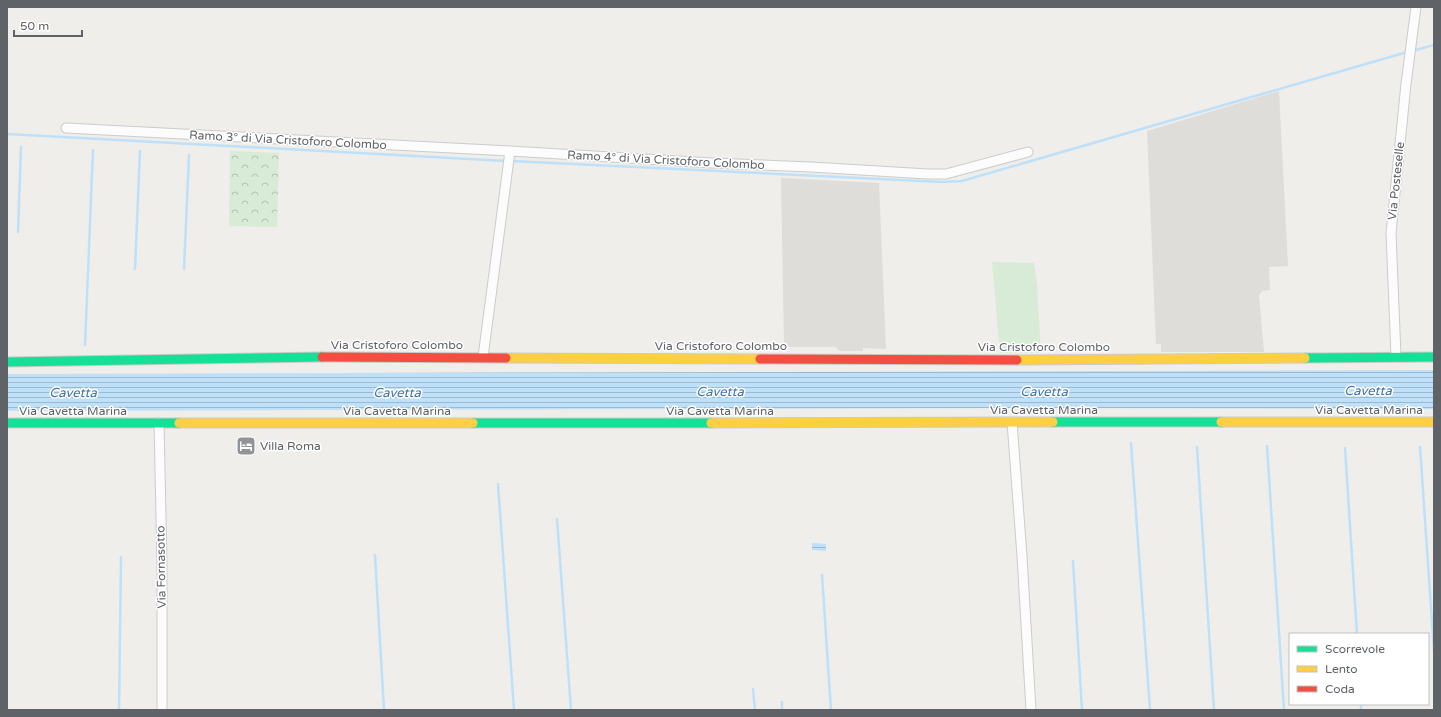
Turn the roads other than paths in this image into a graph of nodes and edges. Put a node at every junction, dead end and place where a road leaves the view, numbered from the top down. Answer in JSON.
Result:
{"nodes":[{"id":1,"x":1416,"y":7,"type":"edge"},
{"id":2,"x":66,"y":128,"type":"dead end"},
{"id":3,"x":1028,"y":152,"type":"dead end"},
{"id":4,"x":510,"y":157,"type":"junction"},
{"id":5,"x":1396,"y":356,"type":"junction"},
{"id":6,"x":483,"y":357,"type":"junction"},
{"id":7,"x":1434,"y":357,"type":"edge"},
{"id":8,"x":7,"y":362,"type":"edge"},
{"id":9,"x":1012,"y":422,"type":"junction"},
{"id":10,"x":1434,"y":422,"type":"edge"},
{"id":11,"x":7,"y":423,"type":"edge"},
{"id":12,"x":159,"y":423,"type":"junction"},
{"id":13,"x":162,"y":710,"type":"edge"},
{"id":14,"x":1031,"y":710,"type":"edge"}],
"edges":[{"from":1,"to":5,"type":"street","name":"Via Posteselle"},
{"from":2,"to":4,"type":"street","name":"Ramo 3° di Via Cristoforo Colombo"},
{"from":3,"to":4,"type":"street","name":"Ramo 4° di Via Cristoforo Colombo"},
{"from":4,"to":6,"type":"street"},
{"from":5,"to":6,"type":"street","name":"Via Cristoforo Colombo"},
{"from":5,"to":7,"type":"street","name":"Via Cristoforo Colombo"},
{"from":6,"to":8,"type":"street","name":"Via Cristoforo Colombo"},
{"from":9,"to":10,"type":"street","name":"Via Cavetta Marina"},
{"from":9,"to":12,"type":"street","name":"Via Cavetta Marina"},
{"from":9,"to":14,"type":"street"},
{"from":11,"to":12,"type":"street","name":"Via Cavetta Marina"},
{"from":12,"to":13,"type":"street","name":"Via Fornasotto"}]}
